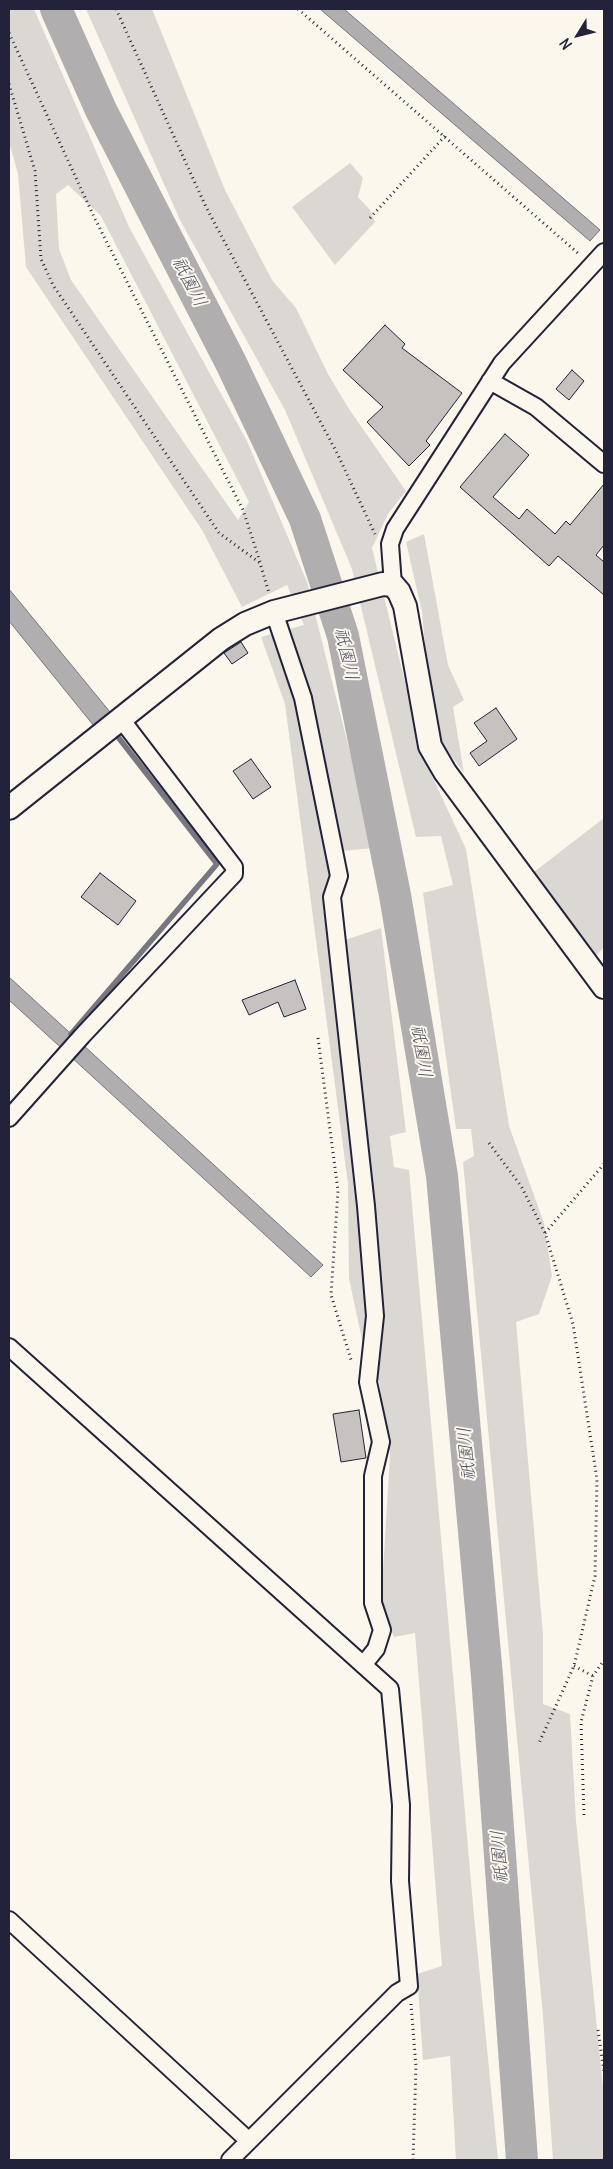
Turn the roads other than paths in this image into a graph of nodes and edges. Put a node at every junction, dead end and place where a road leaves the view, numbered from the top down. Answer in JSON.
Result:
{"nodes":[{"id":1,"x":604,"y":252,"type":"edge"},
{"id":2,"x":490,"y":381,"type":"junction"},
{"id":3,"x":604,"y":464,"type":"edge"},
{"id":4,"x":388,"y":584,"type":"junction"},
{"id":5,"x":274,"y":612,"type":"junction"},
{"id":6,"x":120,"y":719,"type":"junction"},
{"id":7,"x":9,"y":808,"type":"edge"},
{"id":8,"x":604,"y":987,"type":"edge"},
{"id":9,"x":9,"y":1118,"type":"edge"},
{"id":10,"x":9,"y":1347,"type":"edge"},
{"id":11,"x":363,"y":1665,"type":"junction"},
{"id":12,"x":9,"y":1920,"type":"edge"},
{"id":13,"x":249,"y":2141,"type":"junction"},
{"id":14,"x":230,"y":2160,"type":"edge"}],
"edges":[{"from":1,"to":2,"type":"street"},
{"from":2,"to":3,"type":"street"},
{"from":2,"to":4,"type":"street"},
{"from":4,"to":5,"type":"street"},
{"from":4,"to":8,"type":"street"},
{"from":5,"to":6,"type":"street"},
{"from":5,"to":11,"type":"street"},
{"from":6,"to":7,"type":"street"},
{"from":6,"to":9,"type":"street"},
{"from":10,"to":11,"type":"street"},
{"from":11,"to":13,"type":"street"},
{"from":12,"to":13,"type":"street"},
{"from":13,"to":14,"type":"street"}]}
